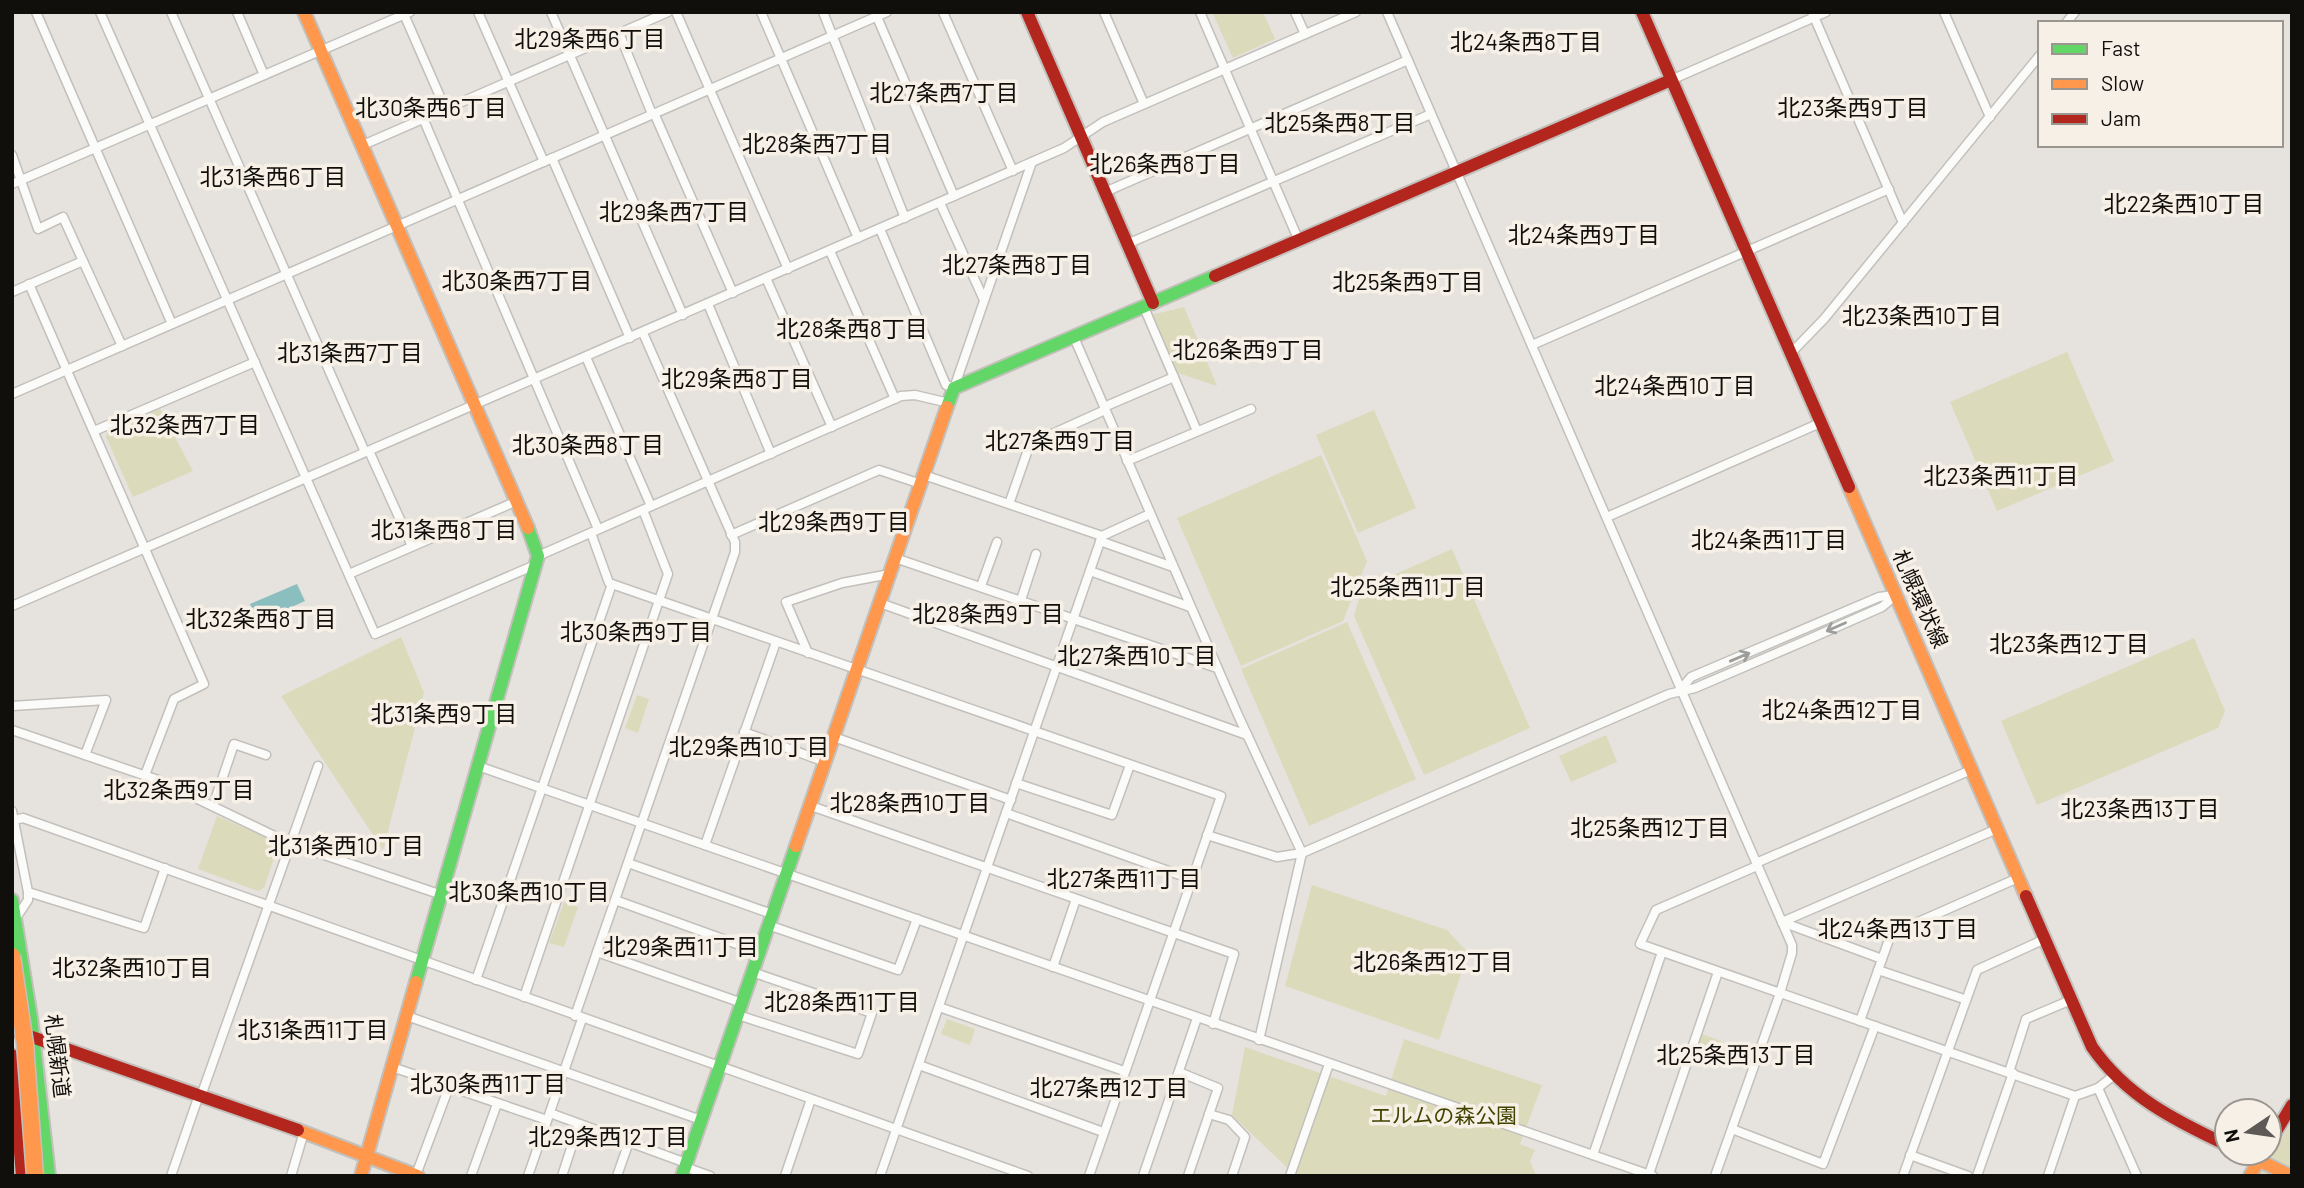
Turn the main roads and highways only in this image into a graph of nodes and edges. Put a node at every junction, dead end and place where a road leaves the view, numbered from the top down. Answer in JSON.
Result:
{"nodes":[{"id":1,"x":304,"y":12,"type":"edge"},
{"id":2,"x":1027,"y":12,"type":"edge"},
{"id":3,"x":1642,"y":12,"type":"edge"},
{"id":4,"x":1671,"y":80,"type":"junction"},
{"id":5,"x":1148,"y":304,"type":"junction"},
{"id":6,"x":12,"y":900,"type":"edge"},
{"id":7,"x":12,"y":956,"type":"edge"},
{"id":8,"x":12,"y":1030,"type":"edge"},
{"id":9,"x":34,"y":1038,"type":"junction"},
{"id":10,"x":12,"y":1055,"type":"edge"},
{"id":11,"x":2213,"y":1138,"type":"edge"},
{"id":12,"x":367,"y":1156,"type":"junction"},
{"id":13,"x":2276,"y":1167,"type":"edge"},
{"id":14,"x":685,"y":1169,"type":"edge"},
{"id":15,"x":417,"y":1175,"type":"edge"},
{"id":16,"x":22,"y":1176,"type":"edge"},
{"id":17,"x":34,"y":1176,"type":"edge"},
{"id":18,"x":49,"y":1176,"type":"edge"},
{"id":19,"x":361,"y":1176,"type":"edge"},
{"id":20,"x":2291,"y":1176,"type":"edge"}],
"edges":[{"from":1,"to":12,"type":"main road"},
{"from":2,"to":5,"type":"main road"},
{"from":3,"to":4,"type":"main road","name":"札幌環状線"},
{"from":4,"to":5,"type":"main road"},
{"from":4,"to":11,"type":"main road","name":"札幌環状線"},
{"from":5,"to":14,"type":"main road"},
{"from":6,"to":9,"type":"main road","name":"札幌新道"},
{"from":7,"to":17,"type":"main road","bridge":true},
{"from":8,"to":9,"type":"main road"},
{"from":9,"to":12,"type":"main road"},
{"from":9,"to":18,"type":"main road","name":"札幌新道"},
{"from":10,"to":16,"type":"main road"},
{"from":12,"to":15,"type":"main road"},
{"from":12,"to":19,"type":"main road"},
{"from":13,"to":20,"type":"main road"}]}
